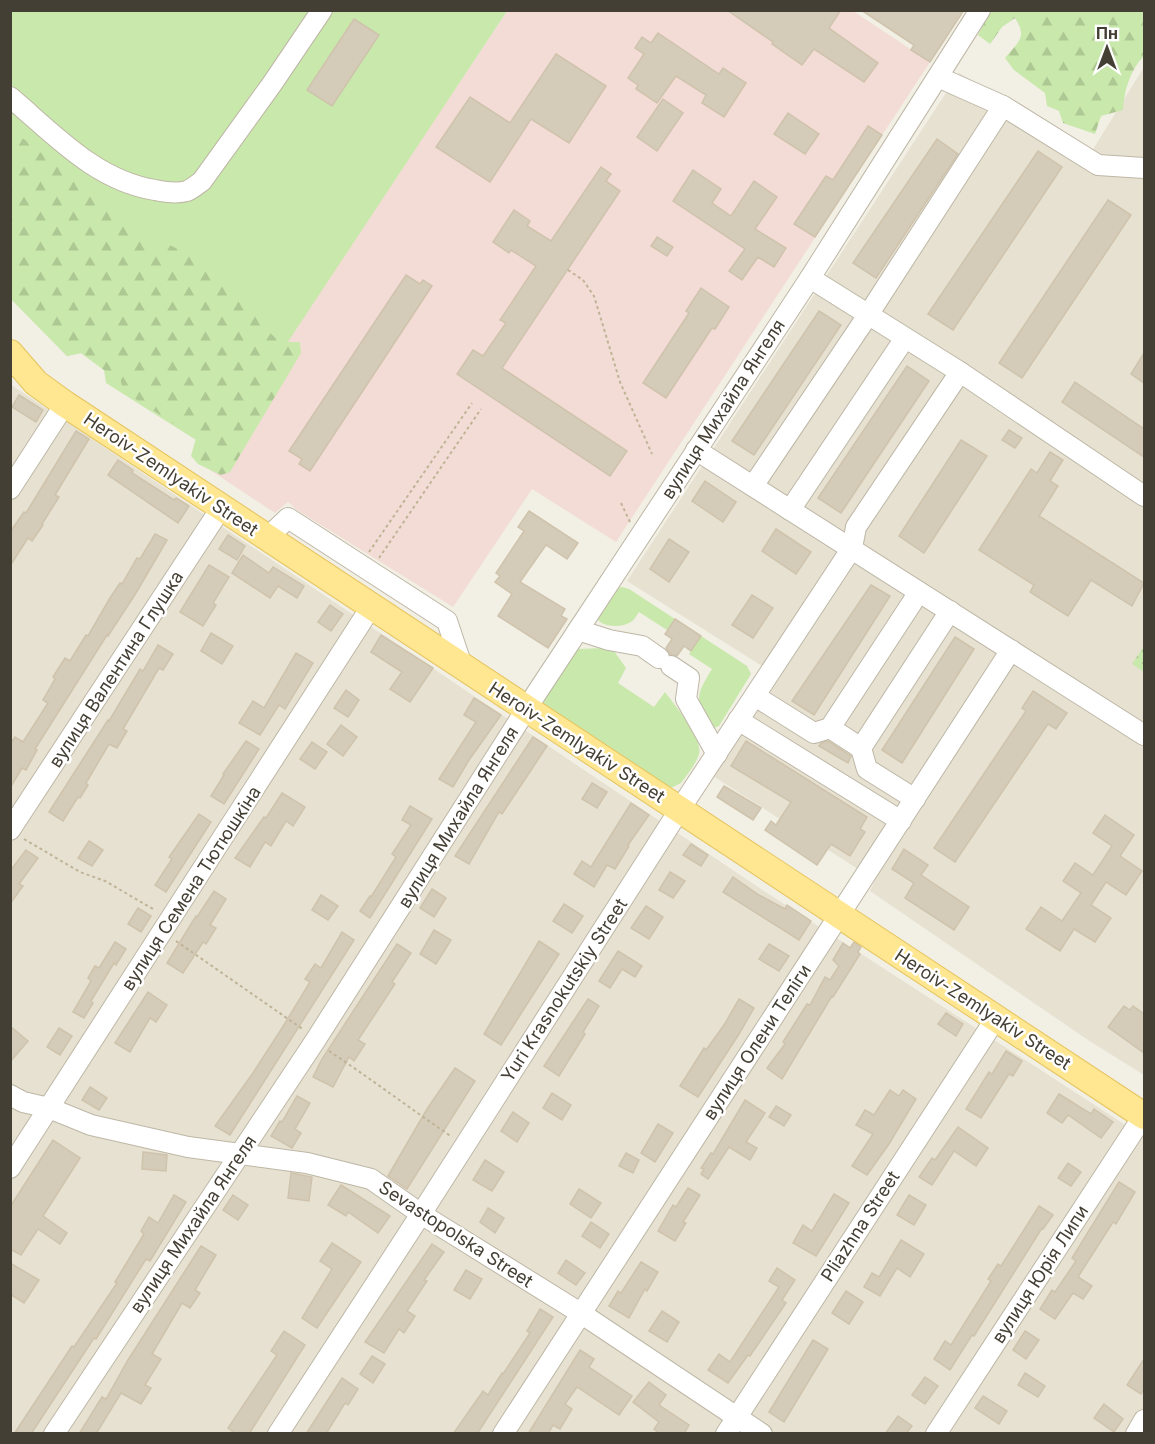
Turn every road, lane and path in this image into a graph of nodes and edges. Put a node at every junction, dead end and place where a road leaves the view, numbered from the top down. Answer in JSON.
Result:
{"nodes":[{"id":1,"x":322,"y":10,"type":"edge"},
{"id":2,"x":980,"y":10,"type":"edge"},
{"id":3,"x":938,"y":77,"type":"junction"},
{"id":4,"x":10,"y":98,"type":"edge"},
{"id":5,"x":1003,"y":106,"type":"junction"},
{"id":6,"x":1144,"y":168,"type":"edge"},
{"id":7,"x":568,"y":270,"type":"dead end"},
{"id":8,"x":810,"y":278,"type":"junction"},
{"id":9,"x":868,"y":315,"type":"junction"},
{"id":10,"x":905,"y":338,"type":"junction"},
{"id":11,"x":10,"y":353,"type":"edge"},
{"id":12,"x":10,"y":367,"type":"edge"},
{"id":13,"x":960,"y":372,"type":"junction"},
{"id":14,"x":36,"y":383,"type":"junction"},
{"id":15,"x":472,"y":403,"type":"dead end"},
{"id":16,"x":65,"y":404,"type":"junction"},
{"id":17,"x":482,"y":409,"type":"dead end"},
{"id":18,"x":696,"y":450,"type":"junction"},
{"id":19,"x":652,"y":454,"type":"dead end"},
{"id":20,"x":753,"y":486,"type":"junction"},
{"id":21,"x":10,"y":489,"type":"edge"},
{"id":22,"x":1144,"y":496,"type":"edge"},
{"id":23,"x":621,"y":503,"type":"dead end"},
{"id":24,"x":221,"y":508,"type":"junction"},
{"id":25,"x":790,"y":510,"type":"junction"},
{"id":26,"x":643,"y":530,"type":"junction"},
{"id":27,"x":267,"y":538,"type":"junction"},
{"id":28,"x":852,"y":548,"type":"junction"},
{"id":29,"x":366,"y":567,"type":"junction"},
{"id":30,"x":919,"y":592,"type":"junction"},
{"id":31,"x":371,"y":607,"type":"junction"},
{"id":32,"x":950,"y":611,"type":"junction"},
{"id":33,"x":578,"y":630,"type":"junction"},
{"id":34,"x":1011,"y":650,"type":"junction"},
{"id":35,"x":462,"y":666,"type":"junction"},
{"id":36,"x":755,"y":696,"type":"junction"},
{"id":37,"x":526,"y":709,"type":"junction"},
{"id":38,"x":738,"y":720,"type":"junction"},
{"id":39,"x":830,"y":728,"type":"junction"},
{"id":40,"x":1144,"y":735,"type":"edge"},
{"id":41,"x":861,"y":748,"type":"junction"},
{"id":42,"x":717,"y":754,"type":"junction"},
{"id":43,"x":915,"y":799,"type":"junction"},
{"id":44,"x":680,"y":809,"type":"junction"},
{"id":45,"x":901,"y":821,"type":"junction"},
{"id":46,"x":15,"y":833,"type":"edge"},
{"id":47,"x":840,"y":915,"type":"junction"},
{"id":48,"x":163,"y":932,"type":"junction"},
{"id":49,"x":996,"y":1018,"type":"junction"},
{"id":50,"x":315,"y":1041,"type":"junction"},
{"id":51,"x":10,"y":1095,"type":"edge"},
{"id":52,"x":49,"y":1108,"type":"junction"},
{"id":53,"x":1144,"y":1115,"type":"edge"},
{"id":54,"x":464,"y":1146,"type":"junction"},
{"id":55,"x":240,"y":1154,"type":"junction"},
{"id":56,"x":10,"y":1168,"type":"edge"},
{"id":57,"x":421,"y":1214,"type":"junction"},
{"id":58,"x":582,"y":1314,"type":"junction"},
{"id":59,"x":737,"y":1417,"type":"junction"},
{"id":60,"x":1144,"y":1420,"type":"edge"},
{"id":61,"x":54,"y":1434,"type":"edge"},
{"id":62,"x":278,"y":1434,"type":"edge"},
{"id":63,"x":503,"y":1434,"type":"edge"},
{"id":64,"x":726,"y":1434,"type":"edge"},
{"id":65,"x":762,"y":1434,"type":"edge"},
{"id":66,"x":936,"y":1434,"type":"edge"},
{"id":67,"x":1136,"y":1434,"type":"edge"}],
"edges":[{"from":1,"to":4,"type":"street"},
{"from":2,"to":3,"type":"street","name":"вулиця Михайла Янгеля"},
{"from":3,"to":5,"type":"street"},
{"from":3,"to":8,"type":"street","name":"вулиця Михайла Янгеля"},
{"from":5,"to":6,"type":"street"},
{"from":5,"to":9,"type":"street"},
{"from":7,"to":19,"type":"path"},
{"from":8,"to":9,"type":"street"},
{"from":8,"to":18,"type":"street","name":"вулиця Михайла Янгеля"},
{"from":9,"to":10,"type":"street"},
{"from":9,"to":20,"type":"street"},
{"from":10,"to":13,"type":"street"},
{"from":10,"to":25,"type":"street"},
{"from":11,"to":14,"type":"main road"},
{"from":12,"to":14,"type":"street","name":"Heroiv-Zemlyakiv Street"},
{"from":13,"to":22,"type":"street"},
{"from":13,"to":28,"type":"street","name":"Yuri Krasnokutskiy Street"},
{"from":14,"to":16,"type":"main road","name":"Heroiv-Zemlyakiv Street"},
{"from":15,"to":29,"type":"path"},
{"from":16,"to":21,"type":"street"},
{"from":16,"to":24,"type":"main road","name":"Heroiv-Zemlyakiv Street"},
{"from":17,"to":29,"type":"path"},
{"from":18,"to":20,"type":"street"},
{"from":18,"to":26,"type":"street","name":"вулиця Михайла Янгеля"},
{"from":20,"to":25,"type":"street"},
{"from":23,"to":26,"type":"path"},
{"from":24,"to":27,"type":"main road","name":"Heroiv-Zemlyakiv Street"},
{"from":24,"to":46,"type":"street","name":"вулиця Валентина Глушка"},
{"from":25,"to":28,"type":"street"},
{"from":26,"to":33,"type":"street","name":"вулиця Михайла Янгеля"},
{"from":27,"to":29,"type":"street"},
{"from":27,"to":31,"type":"main road","name":"Heroiv-Zemlyakiv Street"},
{"from":28,"to":30,"type":"street"},
{"from":28,"to":36,"type":"street","name":"Yuri Krasnokutskiy Street"},
{"from":29,"to":35,"type":"street"},
{"from":30,"to":32,"type":"street"},
{"from":30,"to":39,"type":"street"},
{"from":31,"to":35,"type":"main road","name":"Heroiv-Zemlyakiv Street"},
{"from":31,"to":48,"type":"street","name":"вулиця Семена Тютюшкіна"},
{"from":32,"to":34,"type":"street"},
{"from":32,"to":41,"type":"street"},
{"from":33,"to":37,"type":"street","name":"вулиця Михайла Янгеля"},
{"from":33,"to":42,"type":"street"},
{"from":34,"to":40,"type":"street"},
{"from":34,"to":43,"type":"street","name":"вулиця Олени Теліги"},
{"from":35,"to":37,"type":"main road","name":"Heroiv-Zemlyakiv Street"},
{"from":36,"to":38,"type":"street","name":"Yuri Krasnokutskiy Street"},
{"from":36,"to":39,"type":"street"},
{"from":37,"to":44,"type":"main road","name":"Heroiv-Zemlyakiv Street"},
{"from":37,"to":50,"type":"street","name":"вулиця Михайла Янгеля"},
{"from":38,"to":42,"type":"street","name":"Yuri Krasnokutskiy Street"},
{"from":38,"to":45,"type":"street"},
{"from":39,"to":41,"type":"street"},
{"from":41,"to":43,"type":"street"},
{"from":42,"to":44,"type":"street","name":"Yuri Krasnokutskiy Street"},
{"from":43,"to":45,"type":"street","name":"вулиця Олени Теліги"},
{"from":44,"to":47,"type":"main road","name":"Heroiv-Zemlyakiv Street"},
{"from":44,"to":54,"type":"street","name":"Yuri Krasnokutskiy Street"},
{"from":45,"to":47,"type":"street","name":"вулиця Олени Теліги"},
{"from":46,"to":48,"type":"path"},
{"from":47,"to":49,"type":"main road","name":"Heroiv-Zemlyakiv Street"},
{"from":47,"to":58,"type":"street","name":"вулиця Олени Теліги"},
{"from":48,"to":50,"type":"path"},
{"from":48,"to":52,"type":"street","name":"вулиця Семена Тютюшкіна"},
{"from":49,"to":53,"type":"main road","name":"Heroiv-Zemlyakiv Street"},
{"from":49,"to":59,"type":"street","name":"Pliazhna Street"},
{"from":50,"to":54,"type":"path"},
{"from":50,"to":55,"type":"street","name":"вулиця Михайла Янгеля"},
{"from":51,"to":52,"type":"street","name":"Sevastopolska Street"},
{"from":52,"to":55,"type":"street","name":"Sevastopolska Street"},
{"from":52,"to":56,"type":"street","name":"вулиця Семена Тютюшкіна"},
{"from":53,"to":66,"type":"street","name":"вулиця Юрія Липи"},
{"from":54,"to":57,"type":"street","name":"Yuri Krasnokutskiy Street"},
{"from":55,"to":57,"type":"street","name":"Sevastopolska Street"},
{"from":55,"to":61,"type":"street","name":"вулиця Михайла Янгеля"},
{"from":57,"to":58,"type":"street","name":"Sevastopolska Street"},
{"from":57,"to":62,"type":"street","name":"Yuri Krasnokutskiy Street"},
{"from":58,"to":59,"type":"street","name":"Sevastopolska Street"},
{"from":58,"to":63,"type":"street","name":"вулиця Олени Теліги"},
{"from":59,"to":64,"type":"street","name":"Pliazhna Street"},
{"from":59,"to":65,"type":"street","name":"Sevastopolska Street"},
{"from":60,"to":67,"type":"street"}]}
